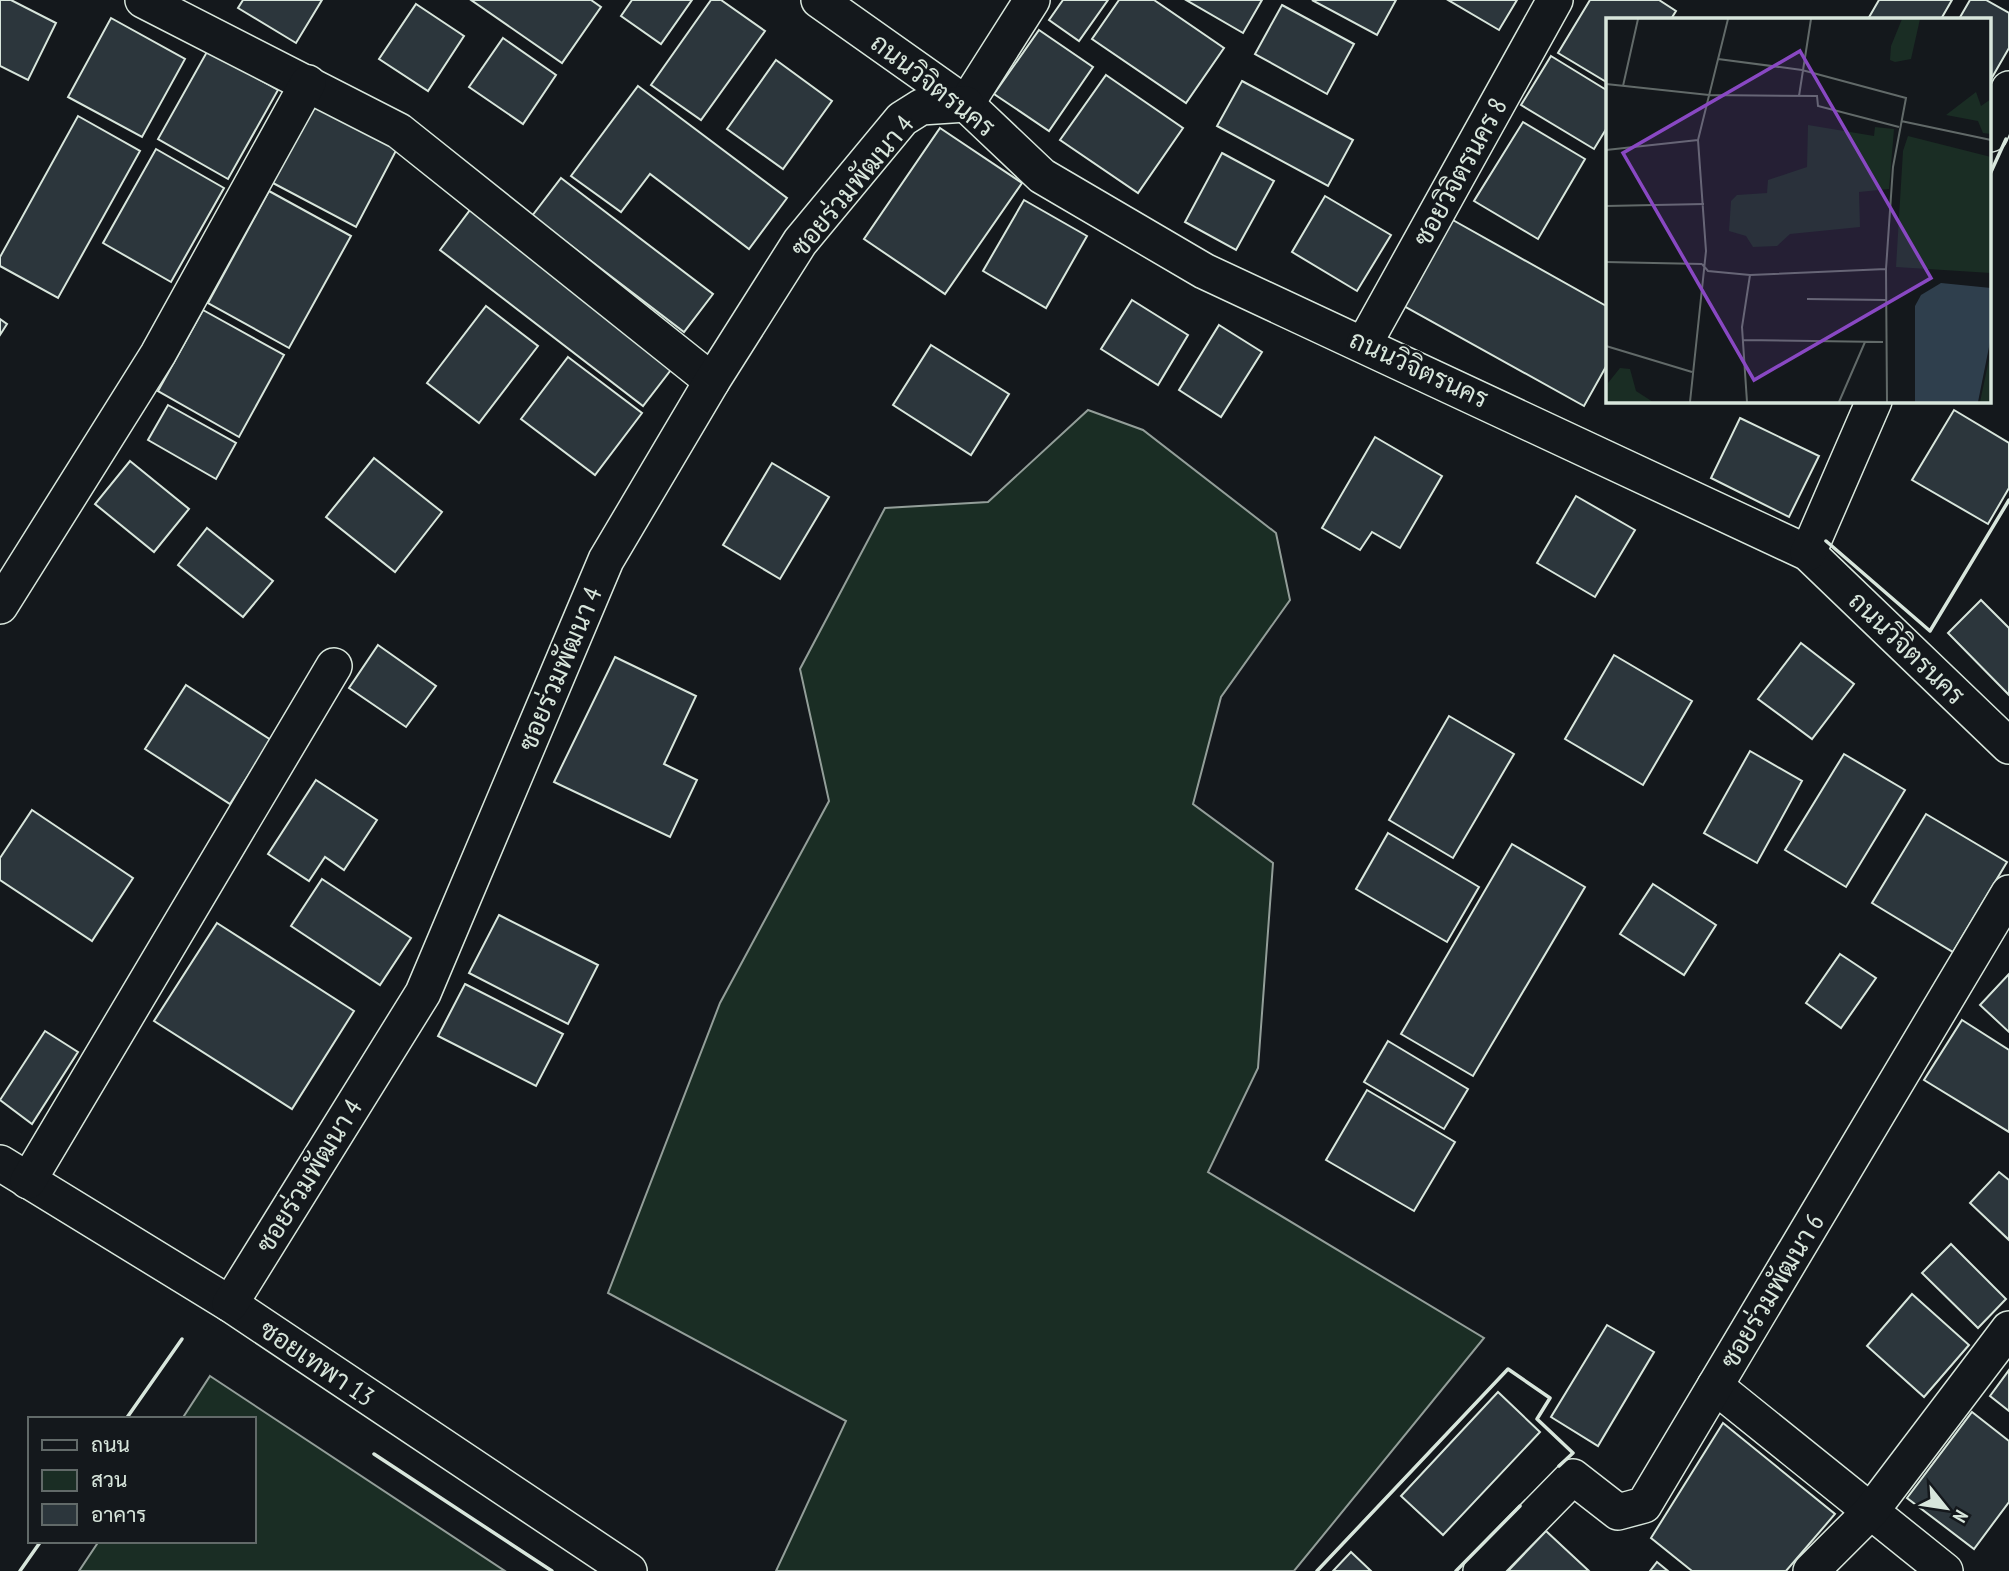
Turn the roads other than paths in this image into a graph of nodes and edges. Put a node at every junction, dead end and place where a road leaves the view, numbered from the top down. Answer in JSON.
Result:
{"nodes":[{"id":1,"x":143,"y":0,"type":"edge"},
{"id":2,"x":819,"y":0,"type":"edge"},
{"id":3,"x":1032,"y":0,"type":"edge"},
{"id":4,"x":1555,"y":0,"type":"edge"},
{"id":5,"x":308,"y":83,"type":"junction"},
{"id":6,"x":2009,"y":89,"type":"edge"},
{"id":7,"x":966,"y":104,"type":"junction"},
{"id":8,"x":1992,"y":129,"type":"edge"},
{"id":9,"x":1364,"y":344,"type":"junction"},
{"id":10,"x":712,"y":381,"type":"junction"},
{"id":11,"x":1874,"y":402,"type":"edge"},
{"id":12,"x":1808,"y":553,"type":"junction"},
{"id":13,"x":0,"y":606,"type":"edge"},
{"id":14,"x":334,"y":666,"type":"dead end"},
{"id":15,"x":2009,"y":746,"type":"edge"},
{"id":16,"x":2009,"y":892,"type":"edge"},
{"id":17,"x":14,"y":1172,"type":"edge"},
{"id":18,"x":230,"y":1304,"type":"junction"},
{"id":19,"x":2009,"y":1329,"type":"edge"},
{"id":20,"x":1715,"y":1386,"type":"junction"},
{"id":21,"x":1871,"y":1511,"type":"junction"},
{"id":22,"x":629,"y":1571,"type":"edge"},
{"id":23,"x":1481,"y":1571,"type":"edge"},
{"id":24,"x":1811,"y":1571,"type":"edge"},
{"id":25,"x":1945,"y":1571,"type":"edge"}],
"edges":[{"from":1,"to":5,"type":"street"},
{"from":2,"to":7,"type":"street","name":"ถนนวิจิตรนคร"},
{"from":3,"to":7,"type":"street"},
{"from":4,"to":9,"type":"street","name":"ซอยวิจิตรนคร 8"},
{"from":5,"to":10,"type":"street"},
{"from":5,"to":13,"type":"street"},
{"from":6,"to":8,"type":"street"},
{"from":7,"to":9,"type":"street","name":"ถนนวิจิตรนคร"},
{"from":7,"to":10,"type":"street","name":"ซอยร่วมพัฒนา 4"},
{"from":9,"to":12,"type":"street","name":"ถนนวิจิตรนคร"},
{"from":10,"to":18,"type":"street","name":"ซอยร่วมพัฒนา 4"},
{"from":11,"to":12,"type":"street"},
{"from":12,"to":15,"type":"street","name":"ถนนวิจิตรนคร"},
{"from":14,"to":17,"type":"street"},
{"from":16,"to":20,"type":"street","name":"ซอยร่วมพัฒนา 6"},
{"from":17,"to":18,"type":"street","name":"ซอยเทพา 13"},
{"from":18,"to":22,"type":"street","name":"ซอยเทพา 13"},
{"from":19,"to":21,"type":"street"},
{"from":20,"to":21,"type":"street"},
{"from":20,"to":23,"type":"street","name":"ซอยร่วมพัฒนา 6"},
{"from":21,"to":24,"type":"street"},
{"from":21,"to":25,"type":"street"}]}
